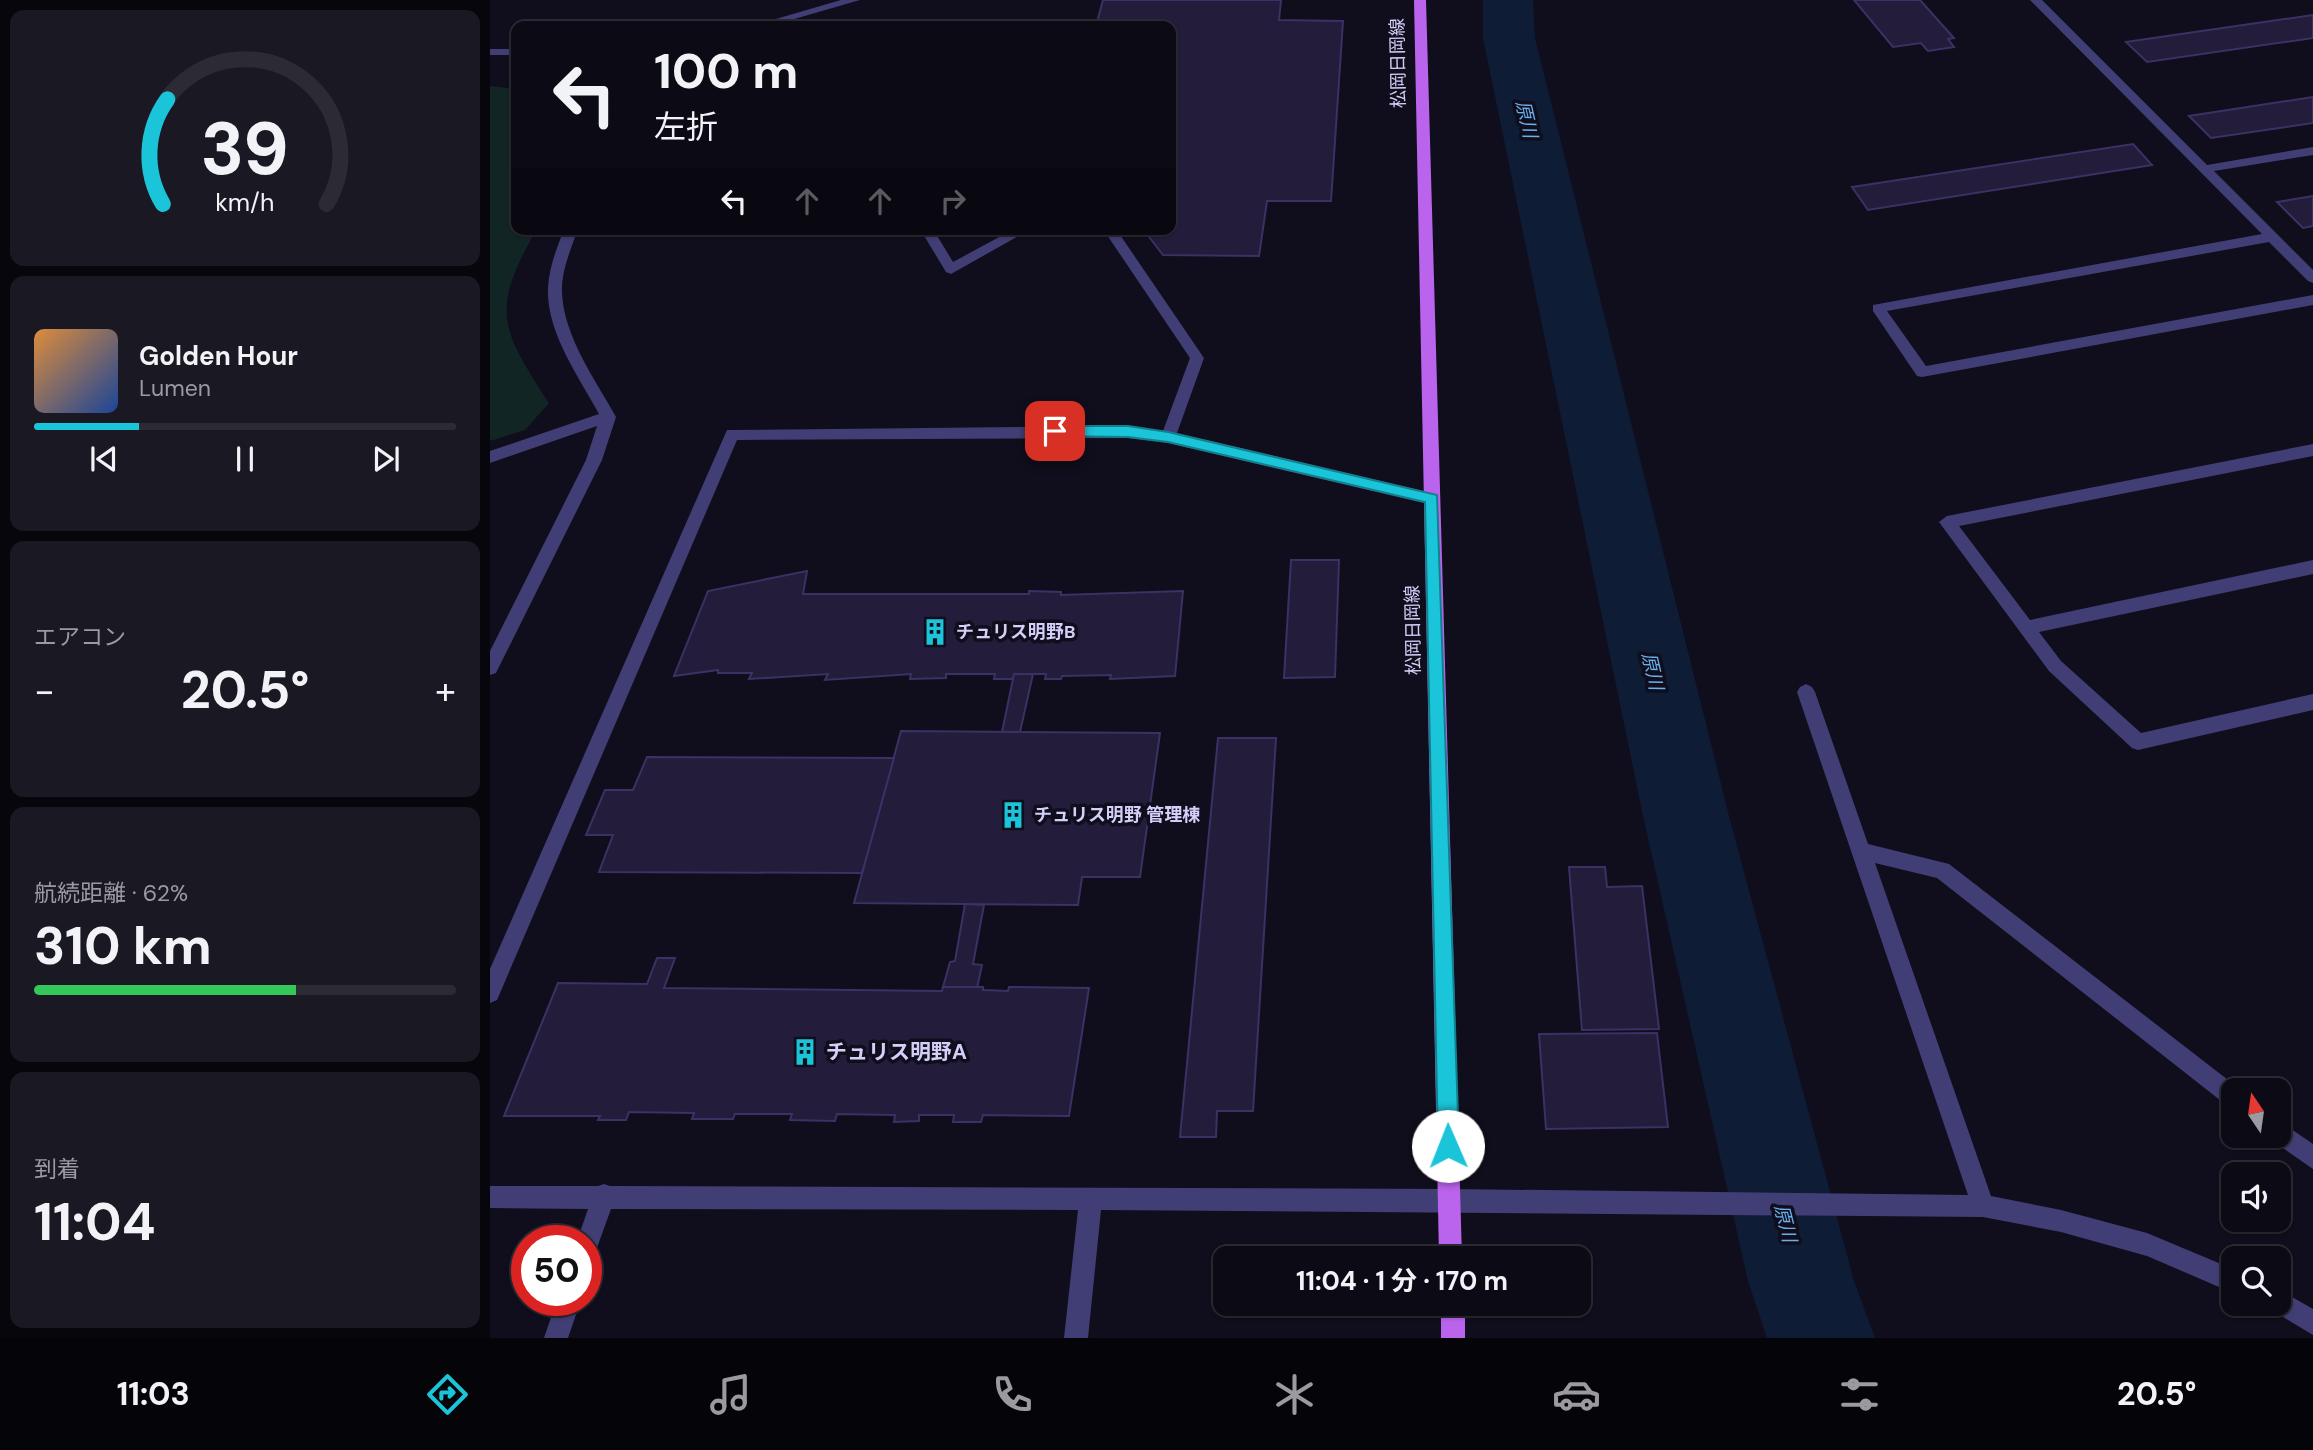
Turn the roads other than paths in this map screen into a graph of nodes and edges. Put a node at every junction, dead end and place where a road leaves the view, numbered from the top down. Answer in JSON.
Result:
{"nodes":[{"id":1,"x":853,"y":0,"type":"edge"},
{"id":2,"x":1420,"y":0,"type":"edge"},
{"id":3,"x":2036,"y":0,"type":"edge"},
{"id":4,"x":805,"y":21,"type":"edge"},
{"id":5,"x":490,"y":52,"type":"edge"},
{"id":6,"x":511,"y":52,"type":"edge"},
{"id":7,"x":2313,"y":151,"type":"edge"},
{"id":8,"x":2204,"y":169,"type":"junction"},
{"id":9,"x":569,"y":235,"type":"edge"},
{"id":10,"x":930,"y":235,"type":"edge"},
{"id":11,"x":1014,"y":235,"type":"edge"},
{"id":12,"x":1113,"y":235,"type":"edge"},
{"id":13,"x":2272,"y":237,"type":"junction"},
{"id":14,"x":2313,"y":278,"type":"edge"},
{"id":15,"x":2313,"y":300,"type":"edge"},
{"id":16,"x":608,"y":416,"type":"junction"},
{"id":17,"x":1168,"y":437,"type":"junction"},
{"id":18,"x":2313,"y":450,"type":"edge"},
{"id":19,"x":490,"y":457,"type":"edge"},
{"id":20,"x":1432,"y":499,"type":"junction"},
{"id":21,"x":2313,"y":566,"type":"edge"},
{"id":22,"x":2025,"y":628,"type":"junction"},
{"id":23,"x":490,"y":668,"type":"edge"},
{"id":24,"x":1806,"y":692,"type":"dead end"},
{"id":25,"x":2313,"y":702,"type":"edge"},
{"id":26,"x":1861,"y":852,"type":"junction"},
{"id":27,"x":490,"y":993,"type":"edge"},
{"id":28,"x":2221,"y":1087,"type":"edge"},
{"id":29,"x":2291,"y":1141,"type":"edge"},
{"id":30,"x":2313,"y":1158,"type":"edge"},
{"id":31,"x":604,"y":1195,"type":"junction"},
{"id":32,"x":490,"y":1197,"type":"edge"},
{"id":33,"x":1091,"y":1199,"type":"junction"},
{"id":34,"x":1450,"y":1200,"type":"junction"},
{"id":35,"x":1983,"y":1206,"type":"junction"},
{"id":36,"x":594,"y":1225,"type":"edge"},
{"id":37,"x":1451,"y":1246,"type":"edge"},
{"id":38,"x":2221,"y":1276,"type":"edge"},
{"id":39,"x":2291,"y":1309,"type":"edge"},
{"id":40,"x":564,"y":1316,"type":"edge"},
{"id":41,"x":1452,"y":1316,"type":"edge"},
{"id":42,"x":2313,"y":1322,"type":"edge"},
{"id":43,"x":556,"y":1338,"type":"edge"},
{"id":44,"x":1076,"y":1338,"type":"edge"},
{"id":45,"x":1453,"y":1338,"type":"edge"}],
"edges":[{"from":1,"to":4,"type":"street"},
{"from":2,"to":20,"type":"main road","name":"松岡日岡線"},
{"from":3,"to":8,"type":"street"},
{"from":5,"to":6,"type":"street"},
{"from":7,"to":8,"type":"street"},
{"from":8,"to":13,"type":"street"},
{"from":9,"to":16,"type":"street"},
{"from":10,"to":11,"type":"street"},
{"from":12,"to":17,"type":"street"},
{"from":13,"to":14,"type":"street"},
{"from":13,"to":15,"type":"street"},
{"from":16,"to":19,"type":"street"},
{"from":16,"to":23,"type":"street"},
{"from":17,"to":20,"type":"street"},
{"from":17,"to":27,"type":"street"},
{"from":18,"to":22,"type":"street"},
{"from":20,"to":34,"type":"main road","name":"松岡日岡線"},
{"from":21,"to":22,"type":"street"},
{"from":22,"to":25,"type":"street"},
{"from":24,"to":26,"type":"street"},
{"from":26,"to":28,"type":"street"},
{"from":26,"to":35,"type":"street"},
{"from":29,"to":30,"type":"street"},
{"from":31,"to":32,"type":"street"},
{"from":31,"to":33,"type":"street"},
{"from":31,"to":36,"type":"street"},
{"from":33,"to":34,"type":"street"},
{"from":33,"to":44,"type":"street"},
{"from":34,"to":35,"type":"street"},
{"from":34,"to":37,"type":"main road","name":"松岡日岡線"},
{"from":35,"to":38,"type":"street"},
{"from":39,"to":42,"type":"street"},
{"from":40,"to":43,"type":"street"},
{"from":41,"to":45,"type":"main road"}]}
